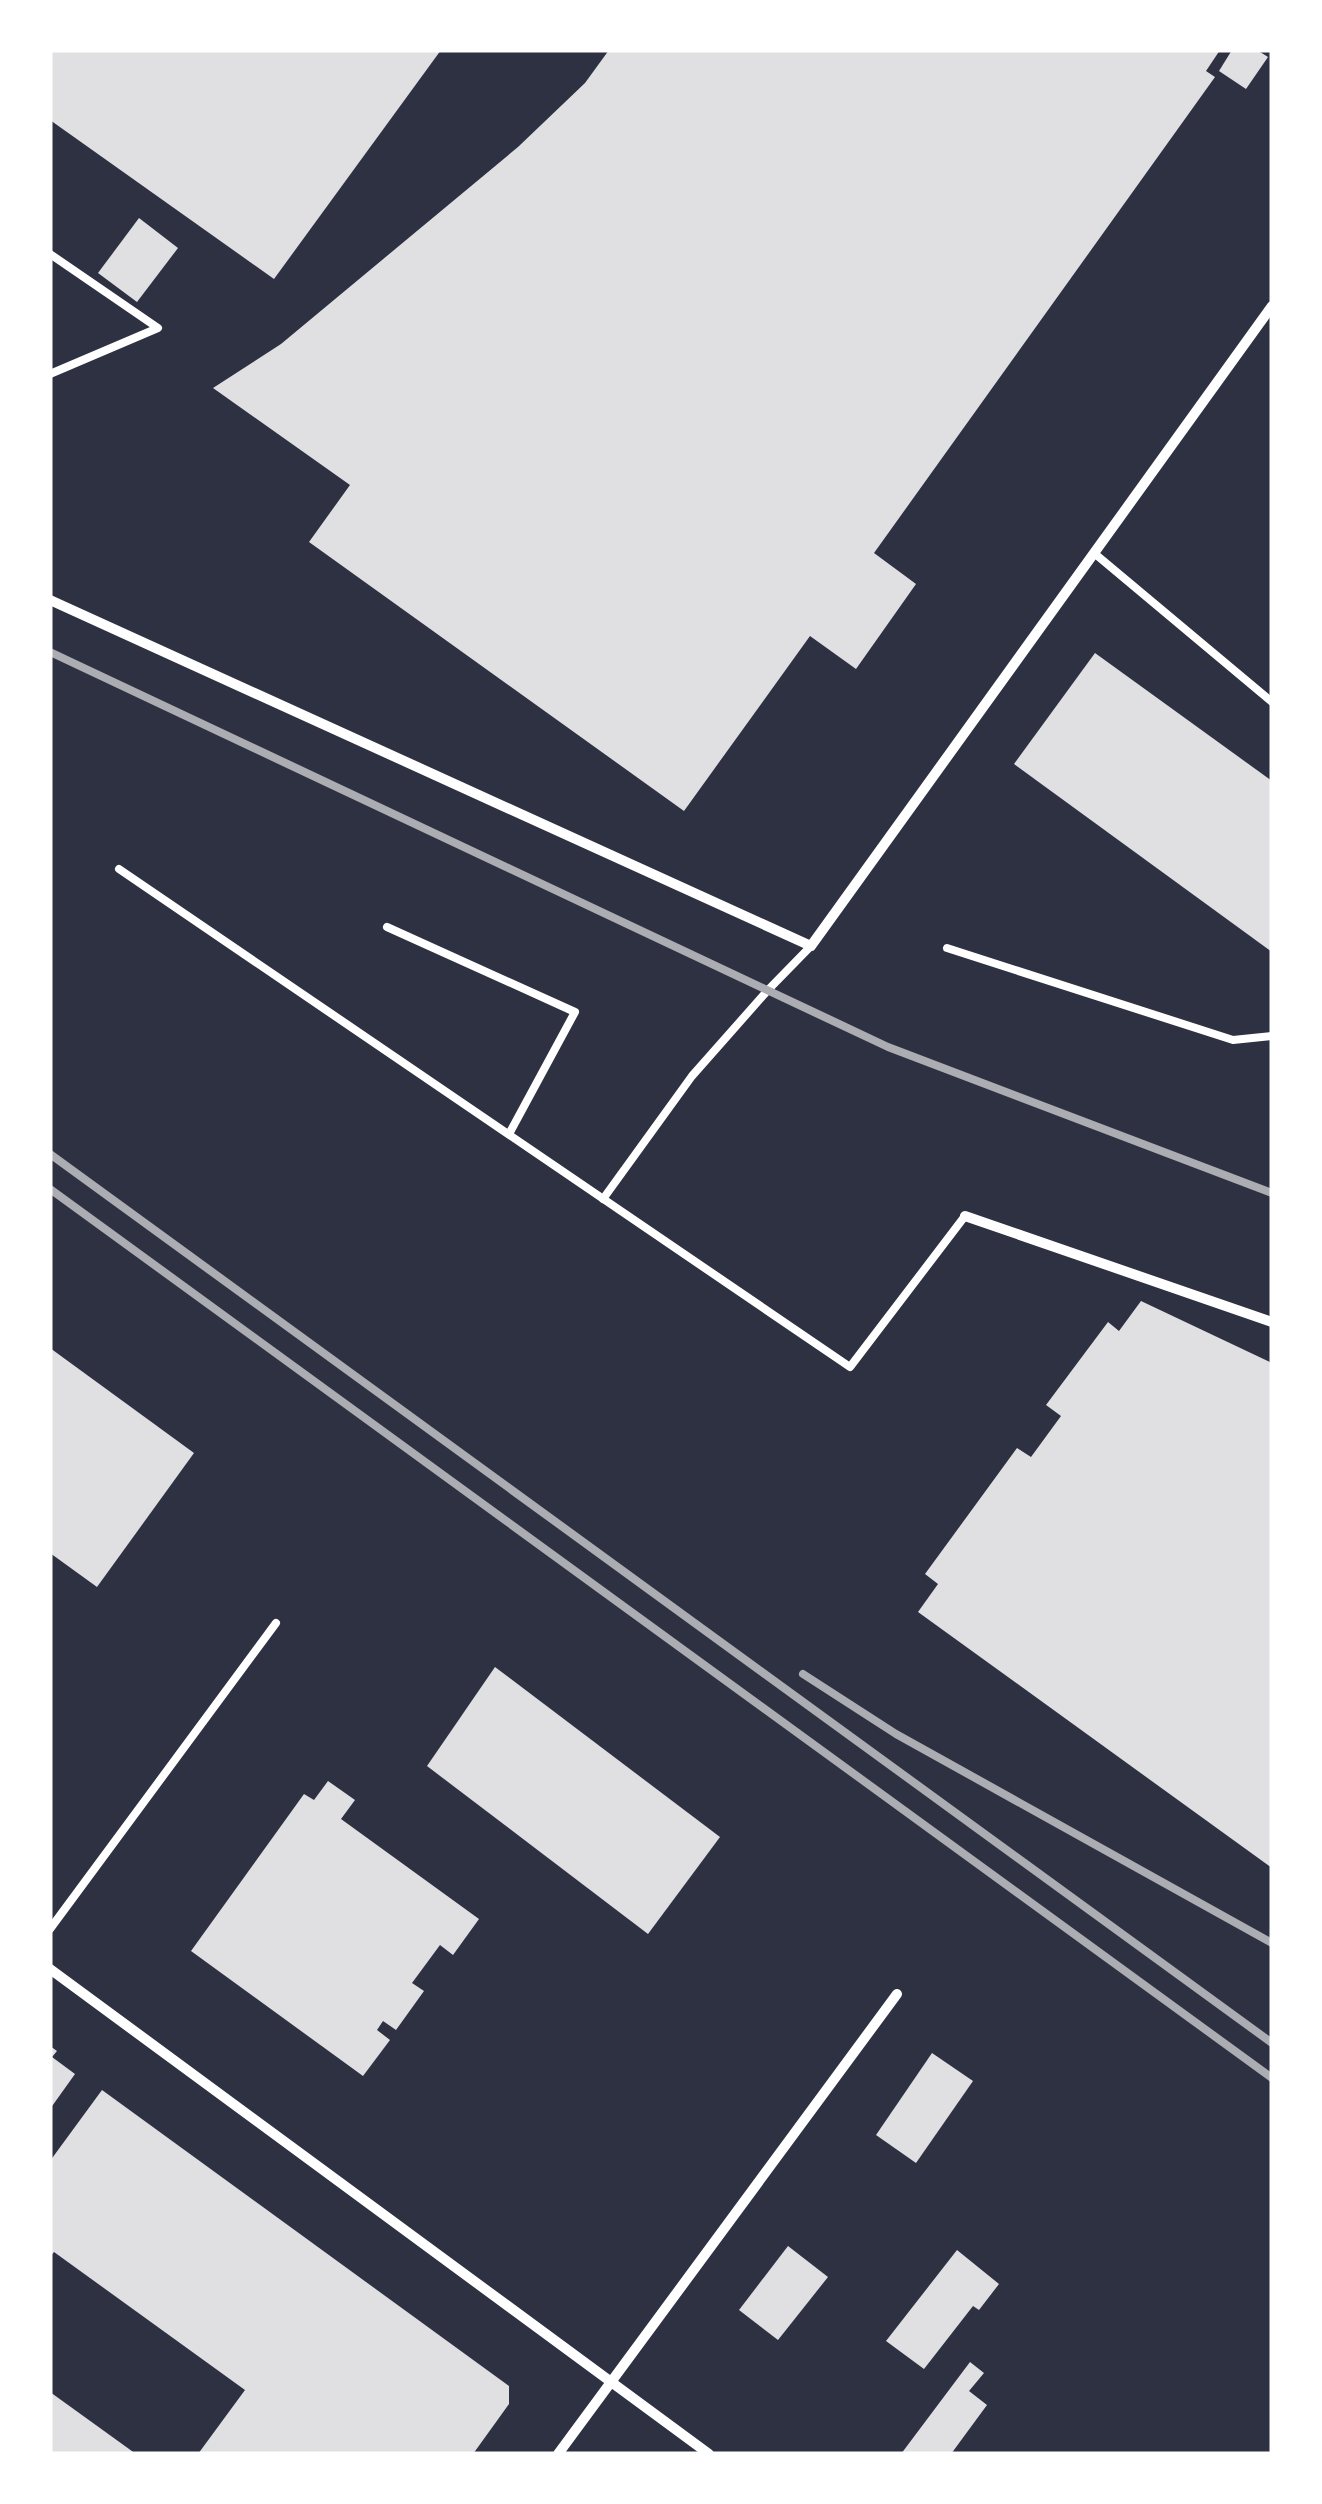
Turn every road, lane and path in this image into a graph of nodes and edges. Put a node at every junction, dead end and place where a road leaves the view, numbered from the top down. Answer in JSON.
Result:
{"nodes":[{"id":1,"x":50,"y":254,"type":"edge"},
{"id":2,"x":1272,"y":306,"type":"edge"},
{"id":3,"x":50,"y":374,"type":"edge"},
{"id":4,"x":1094,"y":553,"type":"junction"},
{"id":5,"x":50,"y":600,"type":"edge"},
{"id":6,"x":1272,"y":702,"type":"edge"},
{"id":7,"x":120,"y":868,"type":"dead end"},
{"id":8,"x":387,"y":927,"type":"dead end"},
{"id":9,"x":812,"y":946,"type":"junction"},
{"id":10,"x":947,"y":948,"type":"dead end"},
{"id":11,"x":1272,"y":1036,"type":"edge"},
{"id":12,"x":509,"y":1134,"type":"junction"},
{"id":13,"x":603,"y":1198,"type":"junction"},
{"id":14,"x":964,"y":1216,"type":"joint"},
{"id":15,"x":1272,"y":1322,"type":"edge"},
{"id":16,"x":276,"y":1623,"type":"dead end"},
{"id":17,"x":50,"y":1929,"type":"edge"},
{"id":18,"x":50,"y":1968,"type":"edge"},
{"id":19,"x":897,"y":1994,"type":"dead end"},
{"id":20,"x":609,"y":2383,"type":"junction"},
{"id":21,"x":558,"y":2454,"type":"edge"},
{"id":22,"x":709,"y":2454,"type":"edge"}],
"edges":[{"from":1,"to":3,"type":"lane"},
{"from":2,"to":4,"type":"street"},
{"from":4,"to":6,"type":"lane"},
{"from":4,"to":9,"type":"street"},
{"from":5,"to":9,"type":"street"},
{"from":7,"to":12,"type":"lane"},
{"from":8,"to":12,"type":"lane"},
{"from":9,"to":13,"type":"lane"},
{"from":10,"to":11,"type":"lane"},
{"from":12,"to":13,"type":"lane"},
{"from":13,"to":14,"type":"lane"},
{"from":14,"to":15,"type":"street"},
{"from":16,"to":17,"type":"lane"},
{"from":18,"to":20,"type":"street"},
{"from":19,"to":20,"type":"street"},
{"from":20,"to":21,"type":"street"},
{"from":20,"to":22,"type":"street"}]}
